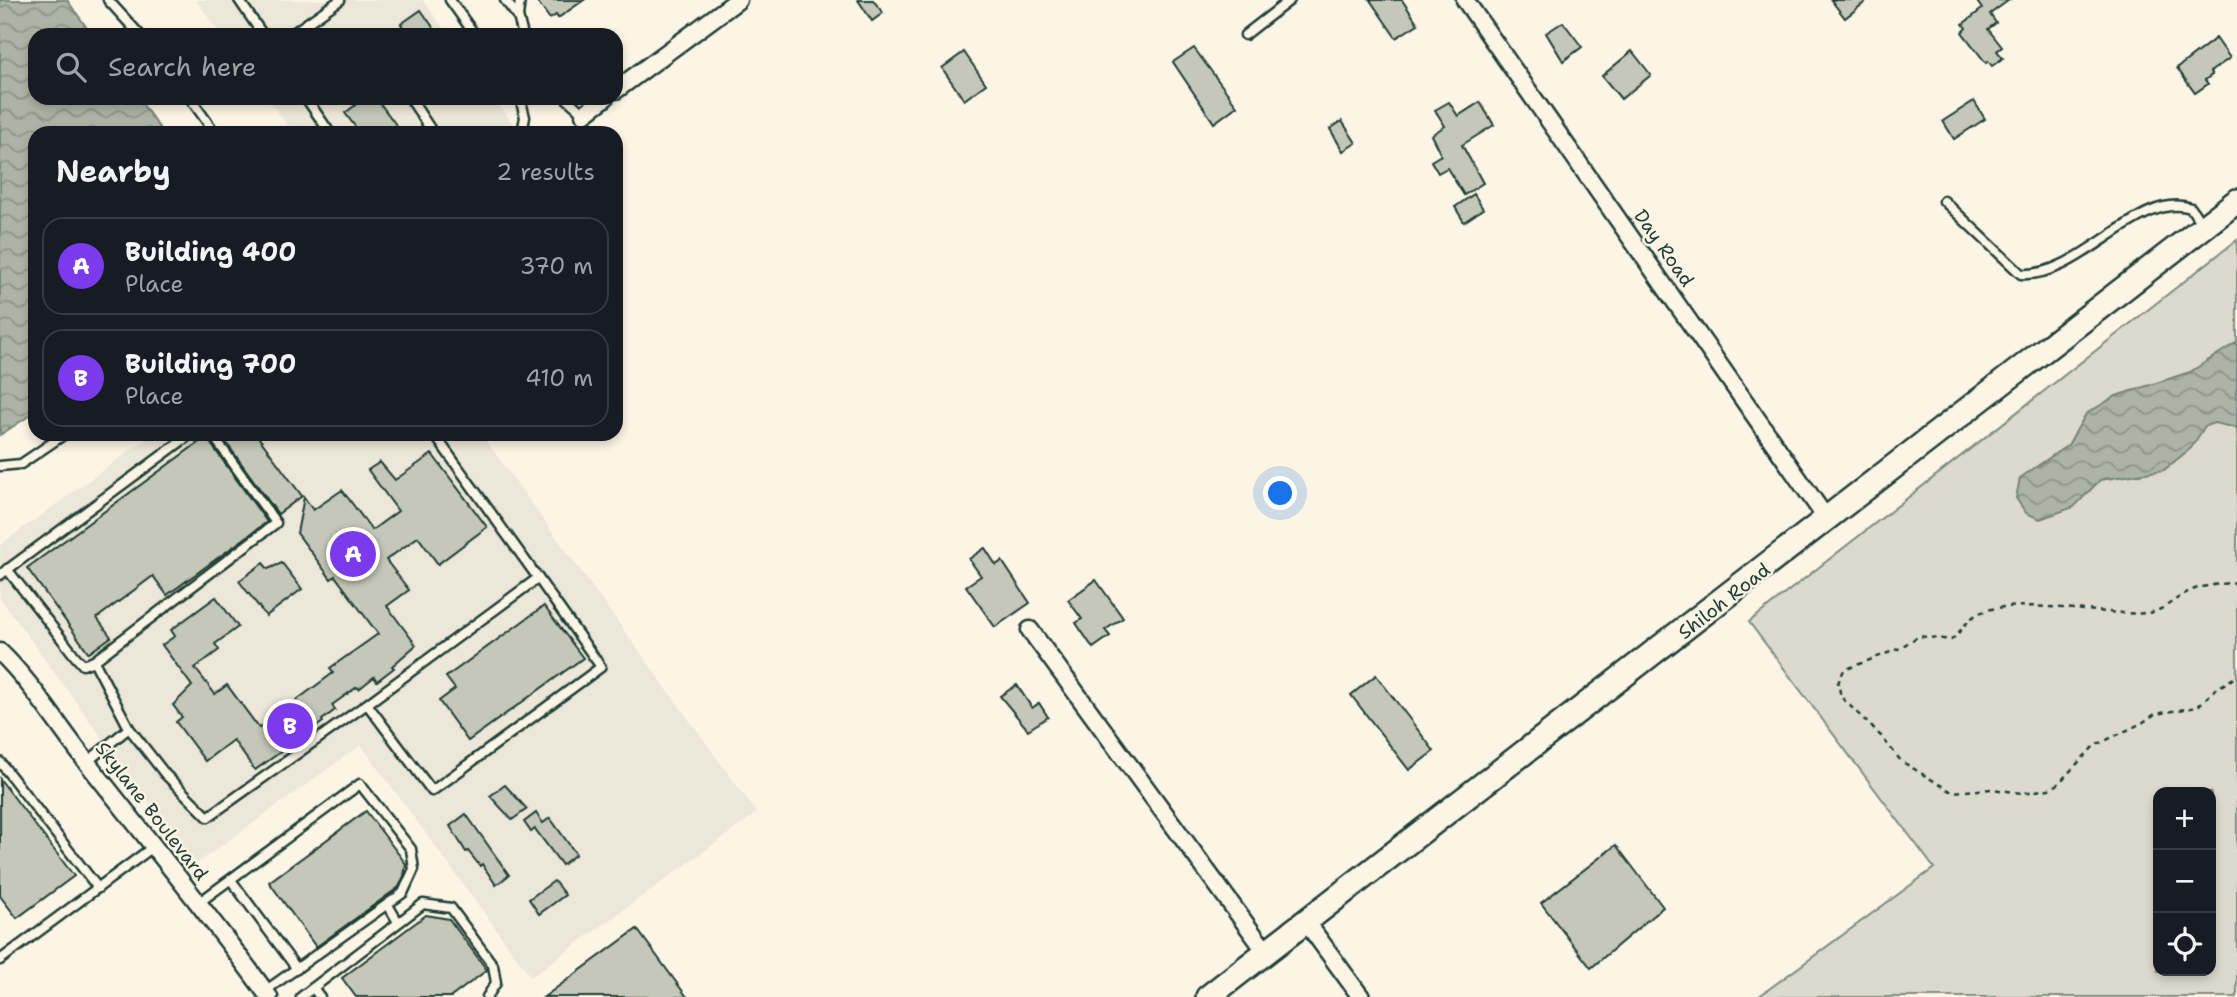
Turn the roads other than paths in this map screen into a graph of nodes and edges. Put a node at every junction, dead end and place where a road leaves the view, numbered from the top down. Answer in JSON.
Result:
{"nodes":[{"id":1,"x":108,"y":0,"type":"edge"},
{"id":2,"x":239,"y":0,"type":"edge"},
{"id":3,"x":340,"y":0,"type":"edge"},
{"id":4,"x":450,"y":0,"type":"edge"},
{"id":5,"x":506,"y":0,"type":"edge"},
{"id":6,"x":520,"y":0,"type":"edge"},
{"id":7,"x":738,"y":0,"type":"edge"},
{"id":8,"x":1290,"y":0,"type":"edge"},
{"id":9,"x":1465,"y":0,"type":"edge"},
{"id":10,"x":519,"y":17,"type":"junction"},
{"id":11,"x":134,"y":28,"type":"edge"},
{"id":12,"x":258,"y":28,"type":"edge"},
{"id":13,"x":300,"y":28,"type":"edge"},
{"id":14,"x":470,"y":28,"type":"edge"},
{"id":15,"x":521,"y":28,"type":"edge"},
{"id":16,"x":1245,"y":35,"type":"dead end"},
{"id":17,"x":623,"y":85,"type":"edge"},
{"id":18,"x":195,"y":105,"type":"edge"},
{"id":19,"x":314,"y":105,"type":"edge"},
{"id":20,"x":415,"y":105,"type":"edge"},
{"id":21,"x":522,"y":105,"type":"edge"},
{"id":22,"x":574,"y":105,"type":"edge"},
{"id":23,"x":596,"y":105,"type":"edge"},
{"id":24,"x":584,"y":114,"type":"joint"},
{"id":25,"x":210,"y":126,"type":"edge"},
{"id":26,"x":326,"y":126,"type":"edge"},
{"id":27,"x":428,"y":126,"type":"edge"},
{"id":28,"x":523,"y":126,"type":"edge"},
{"id":29,"x":1944,"y":201,"type":"dead end"},
{"id":30,"x":2237,"y":201,"type":"edge"},
{"id":31,"x":2203,"y":227,"type":"junction"},
{"id":32,"x":55,"y":441,"type":"edge"},
{"id":33,"x":182,"y":441,"type":"edge"},
{"id":34,"x":217,"y":441,"type":"edge"},
{"id":35,"x":439,"y":441,"type":"edge"},
{"id":36,"x":0,"y":466,"type":"edge"},
{"id":37,"x":1828,"y":521,"type":"junction"},
{"id":38,"x":4,"y":572,"type":"edge"},
{"id":39,"x":538,"y":578,"type":"junction"},
{"id":40,"x":1030,"y":631,"type":"dead end"},
{"id":41,"x":2,"y":659,"type":"edge"},
{"id":42,"x":94,"y":661,"type":"junction"},
{"id":43,"x":367,"y":704,"type":"junction"},
{"id":44,"x":129,"y":728,"type":"junction"},
{"id":45,"x":0,"y":762,"type":"edge"},
{"id":46,"x":87,"y":762,"type":"junction"},
{"id":47,"x":156,"y":845,"type":"junction"},
{"id":48,"x":231,"y":880,"type":"junction"},
{"id":49,"x":98,"y":888,"type":"junction"},
{"id":50,"x":197,"y":904,"type":"junction"},
{"id":51,"x":387,"y":905,"type":"junction"},
{"id":52,"x":398,"y":922,"type":"junction"},
{"id":53,"x":1307,"y":923,"type":"junction"},
{"id":54,"x":1267,"y":953,"type":"junction"},
{"id":55,"x":1,"y":957,"type":"edge"},
{"id":56,"x":297,"y":969,"type":"junction"},
{"id":57,"x":313,"y":988,"type":"junction"},
{"id":58,"x":267,"y":994,"type":"edge"},
{"id":59,"x":302,"y":997,"type":"edge"},
{"id":60,"x":320,"y":997,"type":"edge"},
{"id":61,"x":487,"y":997,"type":"edge"},
{"id":62,"x":1208,"y":997,"type":"edge"},
{"id":63,"x":1361,"y":997,"type":"edge"}],
"edges":[{"from":1,"to":11,"type":"lane"},
{"from":2,"to":12,"type":"lane"},
{"from":3,"to":13,"type":"lane"},
{"from":4,"to":14,"type":"lane"},
{"from":5,"to":10,"type":"lane"},
{"from":6,"to":10,"type":"lane"},
{"from":7,"to":17,"type":"street"},
{"from":8,"to":16,"type":"lane"},
{"from":9,"to":37,"type":"street","name":"Day Road"},
{"from":10,"to":15,"type":"lane"},
{"from":18,"to":25,"type":"lane"},
{"from":19,"to":26,"type":"lane"},
{"from":20,"to":27,"type":"lane"},
{"from":21,"to":28,"type":"lane"},
{"from":22,"to":24,"type":"lane"},
{"from":23,"to":24,"type":"street"},
{"from":29,"to":31,"type":"lane"},
{"from":30,"to":31,"type":"main road","name":"Shiloh Road"},
{"from":31,"to":37,"type":"main road","name":"Shiloh Road"},
{"from":32,"to":36,"type":"lane"},
{"from":33,"to":38,"type":"lane"},
{"from":34,"to":42,"type":"lane"},
{"from":35,"to":39,"type":"lane"},
{"from":37,"to":53,"type":"main road","name":"Shiloh Road"},
{"from":38,"to":42,"type":"lane"},
{"from":39,"to":43,"type":"lane"},
{"from":39,"to":43,"type":"lane"},
{"from":40,"to":54,"type":"street"},
{"from":41,"to":46,"type":"street","name":"Skylane Boulevard"},
{"from":42,"to":44,"type":"lane"},
{"from":43,"to":44,"type":"lane"},
{"from":44,"to":46,"type":"lane"},
{"from":45,"to":49,"type":"lane"},
{"from":46,"to":47,"type":"street","name":"Skylane Boulevard"},
{"from":47,"to":49,"type":"lane"},
{"from":47,"to":50,"type":"street","name":"Skylane Boulevard"},
{"from":48,"to":50,"type":"lane"},
{"from":48,"to":51,"type":"lane"},
{"from":48,"to":56,"type":"lane"},
{"from":49,"to":55,"type":"lane"},
{"from":50,"to":58,"type":"street","name":"Skylane Boulevard"},
{"from":51,"to":52,"type":"lane"},
{"from":51,"to":56,"type":"lane"},
{"from":52,"to":57,"type":"lane"},
{"from":52,"to":61,"type":"lane"},
{"from":53,"to":54,"type":"main road","name":"Shiloh Road"},
{"from":53,"to":63,"type":"street"},
{"from":54,"to":62,"type":"main road","name":"Shiloh Road"},
{"from":56,"to":58,"type":"lane"},
{"from":57,"to":59,"type":"lane"},
{"from":57,"to":60,"type":"lane"}]}
